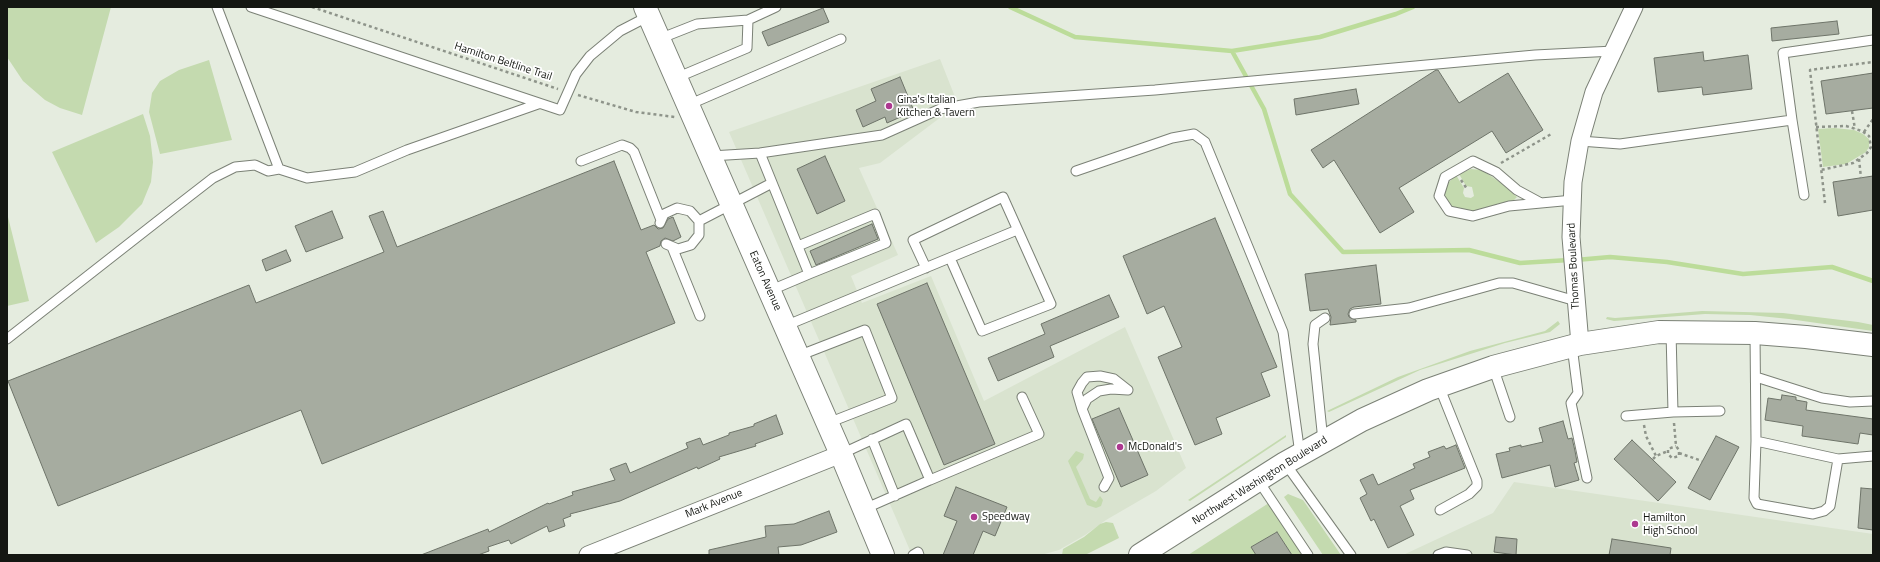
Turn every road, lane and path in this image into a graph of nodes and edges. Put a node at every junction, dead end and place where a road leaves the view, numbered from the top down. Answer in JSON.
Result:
{"nodes":[{"id":1,"x":218,"y":7,"type":"edge"},
{"id":2,"x":251,"y":7,"type":"edge"},
{"id":3,"x":312,"y":7,"type":"edge"},
{"id":4,"x":1634,"y":7,"type":"edge"},
{"id":5,"x":770,"y":8,"type":"edge"},
{"id":6,"x":647,"y":12,"type":"edge"},
{"id":7,"x":748,"y":20,"type":"junction"},
{"id":8,"x":659,"y":39,"type":"junction"},
{"id":9,"x":841,"y":39,"type":"dead end"},
{"id":10,"x":1873,"y":40,"type":"edge"},
{"id":11,"x":1614,"y":51,"type":"junction"},
{"id":12,"x":1873,"y":62,"type":"edge"},
{"id":13,"x":676,"y":78,"type":"junction"},
{"id":14,"x":568,"y":92,"type":"junction"},
{"id":15,"x":538,"y":104,"type":"junction"},
{"id":16,"x":690,"y":111,"type":"junction"},
{"id":17,"x":1852,"y":111,"type":"dead end"},
{"id":18,"x":1873,"y":119,"type":"edge"},
{"id":19,"x":1792,"y":120,"type":"junction"},
{"id":20,"x":1816,"y":127,"type":"junction"},
{"id":21,"x":1855,"y":129,"type":"junction"},
{"id":22,"x":1864,"y":132,"type":"junction"},
{"id":23,"x":1552,"y":133,"type":"dead end"},
{"id":24,"x":1580,"y":141,"type":"junction"},
{"id":25,"x":1872,"y":142,"type":"edge"},
{"id":26,"x":760,"y":153,"type":"junction"},
{"id":27,"x":710,"y":156,"type":"junction"},
{"id":28,"x":1858,"y":159,"type":"junction"},
{"id":29,"x":582,"y":161,"type":"dead end"},
{"id":30,"x":1504,"y":161,"type":"dead end"},
{"id":31,"x":279,"y":169,"type":"junction"},
{"id":32,"x":1822,"y":170,"type":"junction"},
{"id":33,"x":1076,"y":171,"type":"dead end"},
{"id":34,"x":1861,"y":178,"type":"dead end"},
{"id":35,"x":772,"y":183,"type":"junction"},
{"id":36,"x":1804,"y":195,"type":"dead end"},
{"id":37,"x":1573,"y":200,"type":"junction"},
{"id":38,"x":1541,"y":203,"type":"junction"},
{"id":39,"x":1825,"y":203,"type":"dead end"},
{"id":40,"x":731,"y":204,"type":"junction"},
{"id":41,"x":699,"y":222,"type":"junction"},
{"id":42,"x":1017,"y":230,"type":"junction"},
{"id":43,"x":819,"y":237,"type":"junction"},
{"id":44,"x":798,"y":246,"type":"junction"},
{"id":45,"x":823,"y":246,"type":"dead end"},
{"id":46,"x":950,"y":258,"type":"junction"},
{"id":47,"x":926,"y":268,"type":"junction"},
{"id":48,"x":809,"y":274,"type":"junction"},
{"id":49,"x":769,"y":291,"type":"junction"},
{"id":50,"x":1576,"y":301,"type":"junction"},
{"id":51,"x":1354,"y":314,"type":"dead end"},
{"id":52,"x":700,"y":316,"type":"dead end"},
{"id":53,"x":1325,"y":318,"type":"dead end"},
{"id":54,"x":785,"y":326,"type":"junction"},
{"id":55,"x":1670,"y":332,"type":"junction"},
{"id":56,"x":1755,"y":334,"type":"junction"},
{"id":57,"x":7,"y":339,"type":"edge"},
{"id":58,"x":1576,"y":345,"type":"junction"},
{"id":59,"x":1873,"y":345,"type":"edge"},
{"id":60,"x":798,"y":356,"type":"junction"},
{"id":61,"x":1493,"y":367,"type":"junction"},
{"id":62,"x":1756,"y":377,"type":"junction"},
{"id":63,"x":1439,"y":386,"type":"junction"},
{"id":64,"x":1022,"y":397,"type":"dead end"},
{"id":65,"x":1873,"y":401,"type":"edge"},
{"id":66,"x":1082,"y":409,"type":"junction"},
{"id":67,"x":1720,"y":411,"type":"dead end"},
{"id":68,"x":1673,"y":412,"type":"junction"},
{"id":69,"x":1643,"y":415,"type":"junction"},
{"id":70,"x":1626,"y":416,"type":"dead end"},
{"id":71,"x":1510,"y":417,"type":"dead end"},
{"id":72,"x":828,"y":424,"type":"junction"},
{"id":73,"x":872,"y":439,"type":"junction"},
{"id":74,"x":1323,"y":441,"type":"junction"},
{"id":75,"x":1756,"y":441,"type":"junction"},
{"id":76,"x":1676,"y":446,"type":"junction"},
{"id":77,"x":1668,"y":452,"type":"junction"},
{"id":78,"x":1679,"y":453,"type":"junction"},
{"id":79,"x":841,"y":454,"type":"junction"},
{"id":80,"x":1656,"y":456,"type":"junction"},
{"id":81,"x":1873,"y":456,"type":"edge"},
{"id":82,"x":1293,"y":459,"type":"junction"},
{"id":83,"x":1653,"y":459,"type":"dead end"},
{"id":84,"x":1838,"y":459,"type":"junction"},
{"id":85,"x":1702,"y":461,"type":"dead end"},
{"id":86,"x":1587,"y":478,"type":"dead end"},
{"id":87,"x":930,"y":480,"type":"junction"},
{"id":88,"x":1258,"y":480,"type":"junction"},
{"id":89,"x":1104,"y":487,"type":"dead end"},
{"id":90,"x":895,"y":496,"type":"junction"},
{"id":91,"x":864,"y":509,"type":"junction"},
{"id":92,"x":1440,"y":510,"type":"dead end"},
{"id":93,"x":588,"y":555,"type":"edge"},
{"id":94,"x":883,"y":555,"type":"edge"},
{"id":95,"x":912,"y":555,"type":"edge"},
{"id":96,"x":919,"y":555,"type":"edge"},
{"id":97,"x":1140,"y":555,"type":"edge"},
{"id":98,"x":1308,"y":555,"type":"edge"},
{"id":99,"x":1351,"y":555,"type":"edge"},
{"id":100,"x":1438,"y":555,"type":"edge"},
{"id":101,"x":1467,"y":555,"type":"edge"}],
"edges":[{"from":1,"to":31,"type":"lane"},
{"from":2,"to":15,"type":"lane"},
{"from":3,"to":14,"type":"path","name":"Hamilton Beltline Trail"},
{"from":4,"to":11,"type":"street","name":"Thomas Boulevard"},
{"from":5,"to":7,"type":"lane"},
{"from":6,"to":8,"type":"main road","name":"Eaton Avenue"},
{"from":6,"to":14,"type":"lane"},
{"from":7,"to":8,"type":"lane"},
{"from":7,"to":13,"type":"lane"},
{"from":8,"to":13,"type":"main road","name":"Eaton Avenue"},
{"from":9,"to":16,"type":"lane"},
{"from":10,"to":19,"type":"lane"},
{"from":11,"to":24,"type":"street","name":"Thomas Boulevard"},
{"from":11,"to":26,"type":"lane"},
{"from":12,"to":20,"type":"path"},
{"from":13,"to":16,"type":"main road","name":"Eaton Avenue"},
{"from":14,"to":15,"type":"lane"},
{"from":14,"to":16,"type":"path","name":"Hamilton Beltline Trail"},
{"from":15,"to":31,"type":"lane"},
{"from":16,"to":27,"type":"main road","name":"Eaton Avenue"},
{"from":17,"to":21,"type":"path"},
{"from":18,"to":22,"type":"path"},
{"from":19,"to":24,"type":"lane"},
{"from":19,"to":36,"type":"lane"},
{"from":20,"to":21,"type":"path"},
{"from":20,"to":32,"type":"path"},
{"from":21,"to":22,"type":"path"},
{"from":22,"to":25,"type":"path"},
{"from":23,"to":30,"type":"path"},
{"from":24,"to":37,"type":"street","name":"Thomas Boulevard"},
{"from":25,"to":28,"type":"path"},
{"from":26,"to":27,"type":"lane"},
{"from":26,"to":35,"type":"lane"},
{"from":27,"to":40,"type":"main road","name":"Eaton Avenue"},
{"from":28,"to":32,"type":"path"},
{"from":28,"to":34,"type":"path"},
{"from":29,"to":41,"type":"lane"},
{"from":31,"to":57,"type":"lane"},
{"from":32,"to":39,"type":"path"},
{"from":33,"to":82,"type":"lane"},
{"from":35,"to":40,"type":"lane"},
{"from":35,"to":44,"type":"lane"},
{"from":37,"to":38,"type":"lane"},
{"from":37,"to":50,"type":"street","name":"Thomas Boulevard"},
{"from":38,"to":38,"type":"lane"},
{"from":40,"to":41,"type":"lane"},
{"from":40,"to":49,"type":"main road","name":"Eaton Avenue"},
{"from":41,"to":52,"type":"lane"},
{"from":42,"to":46,"type":"lane"},
{"from":42,"to":46,"type":"lane"},
{"from":42,"to":47,"type":"lane"},
{"from":43,"to":44,"type":"lane"},
{"from":43,"to":45,"type":"lane"},
{"from":43,"to":48,"type":"lane"},
{"from":44,"to":48,"type":"lane"},
{"from":46,"to":47,"type":"lane"},
{"from":47,"to":54,"type":"lane"},
{"from":48,"to":49,"type":"lane"},
{"from":49,"to":54,"type":"main road","name":"Eaton Avenue"},
{"from":50,"to":51,"type":"lane"},
{"from":50,"to":58,"type":"street","name":"Thomas Boulevard"},
{"from":53,"to":74,"type":"lane"},
{"from":54,"to":60,"type":"main road","name":"Eaton Avenue"},
{"from":55,"to":56,"type":"main road","name":"Northwest Washington Boulevard"},
{"from":55,"to":58,"type":"main road","name":"Northwest Washington Boulevard"},
{"from":55,"to":68,"type":"lane"},
{"from":56,"to":59,"type":"main road","name":"Northwest Washington Boulevard"},
{"from":56,"to":62,"type":"lane"},
{"from":58,"to":61,"type":"main road","name":"Northwest Washington Boulevard"},
{"from":58,"to":86,"type":"lane"},
{"from":60,"to":72,"type":"main road","name":"Eaton Avenue"},
{"from":60,"to":72,"type":"lane"},
{"from":61,"to":63,"type":"main road","name":"Northwest Washington Boulevard"},
{"from":61,"to":71,"type":"lane"},
{"from":62,"to":65,"type":"lane"},
{"from":62,"to":75,"type":"lane"},
{"from":63,"to":74,"type":"main road","name":"Northwest Washington Boulevard"},
{"from":63,"to":92,"type":"lane"},
{"from":64,"to":87,"type":"lane"},
{"from":66,"to":66,"type":"lane"},
{"from":66,"to":89,"type":"lane"},
{"from":67,"to":68,"type":"lane"},
{"from":68,"to":69,"type":"lane"},
{"from":68,"to":76,"type":"path"},
{"from":69,"to":70,"type":"lane"},
{"from":69,"to":80,"type":"path"},
{"from":72,"to":79,"type":"main road","name":"Eaton Avenue"},
{"from":73,"to":79,"type":"lane"},
{"from":73,"to":87,"type":"lane"},
{"from":73,"to":90,"type":"lane"},
{"from":74,"to":82,"type":"main road","name":"Northwest Washington Boulevard"},
{"from":75,"to":84,"type":"lane"},
{"from":75,"to":84,"type":"lane"},
{"from":76,"to":77,"type":"path"},
{"from":76,"to":78,"type":"path"},
{"from":77,"to":78,"type":"path"},
{"from":77,"to":80,"type":"path"},
{"from":78,"to":85,"type":"path"},
{"from":79,"to":91,"type":"main road","name":"Eaton Avenue"},
{"from":79,"to":93,"type":"street","name":"Mark Avenue"},
{"from":80,"to":83,"type":"path"},
{"from":81,"to":84,"type":"lane"},
{"from":82,"to":88,"type":"main road","name":"Northwest Washington Boulevard"},
{"from":82,"to":99,"type":"lane"},
{"from":87,"to":90,"type":"lane"},
{"from":88,"to":97,"type":"main road","name":"Northwest Washington Boulevard"},
{"from":88,"to":98,"type":"lane"},
{"from":90,"to":91,"type":"lane"},
{"from":91,"to":94,"type":"main road","name":"Eaton Avenue"},
{"from":95,"to":96,"type":"lane"},
{"from":100,"to":101,"type":"lane"}]}
